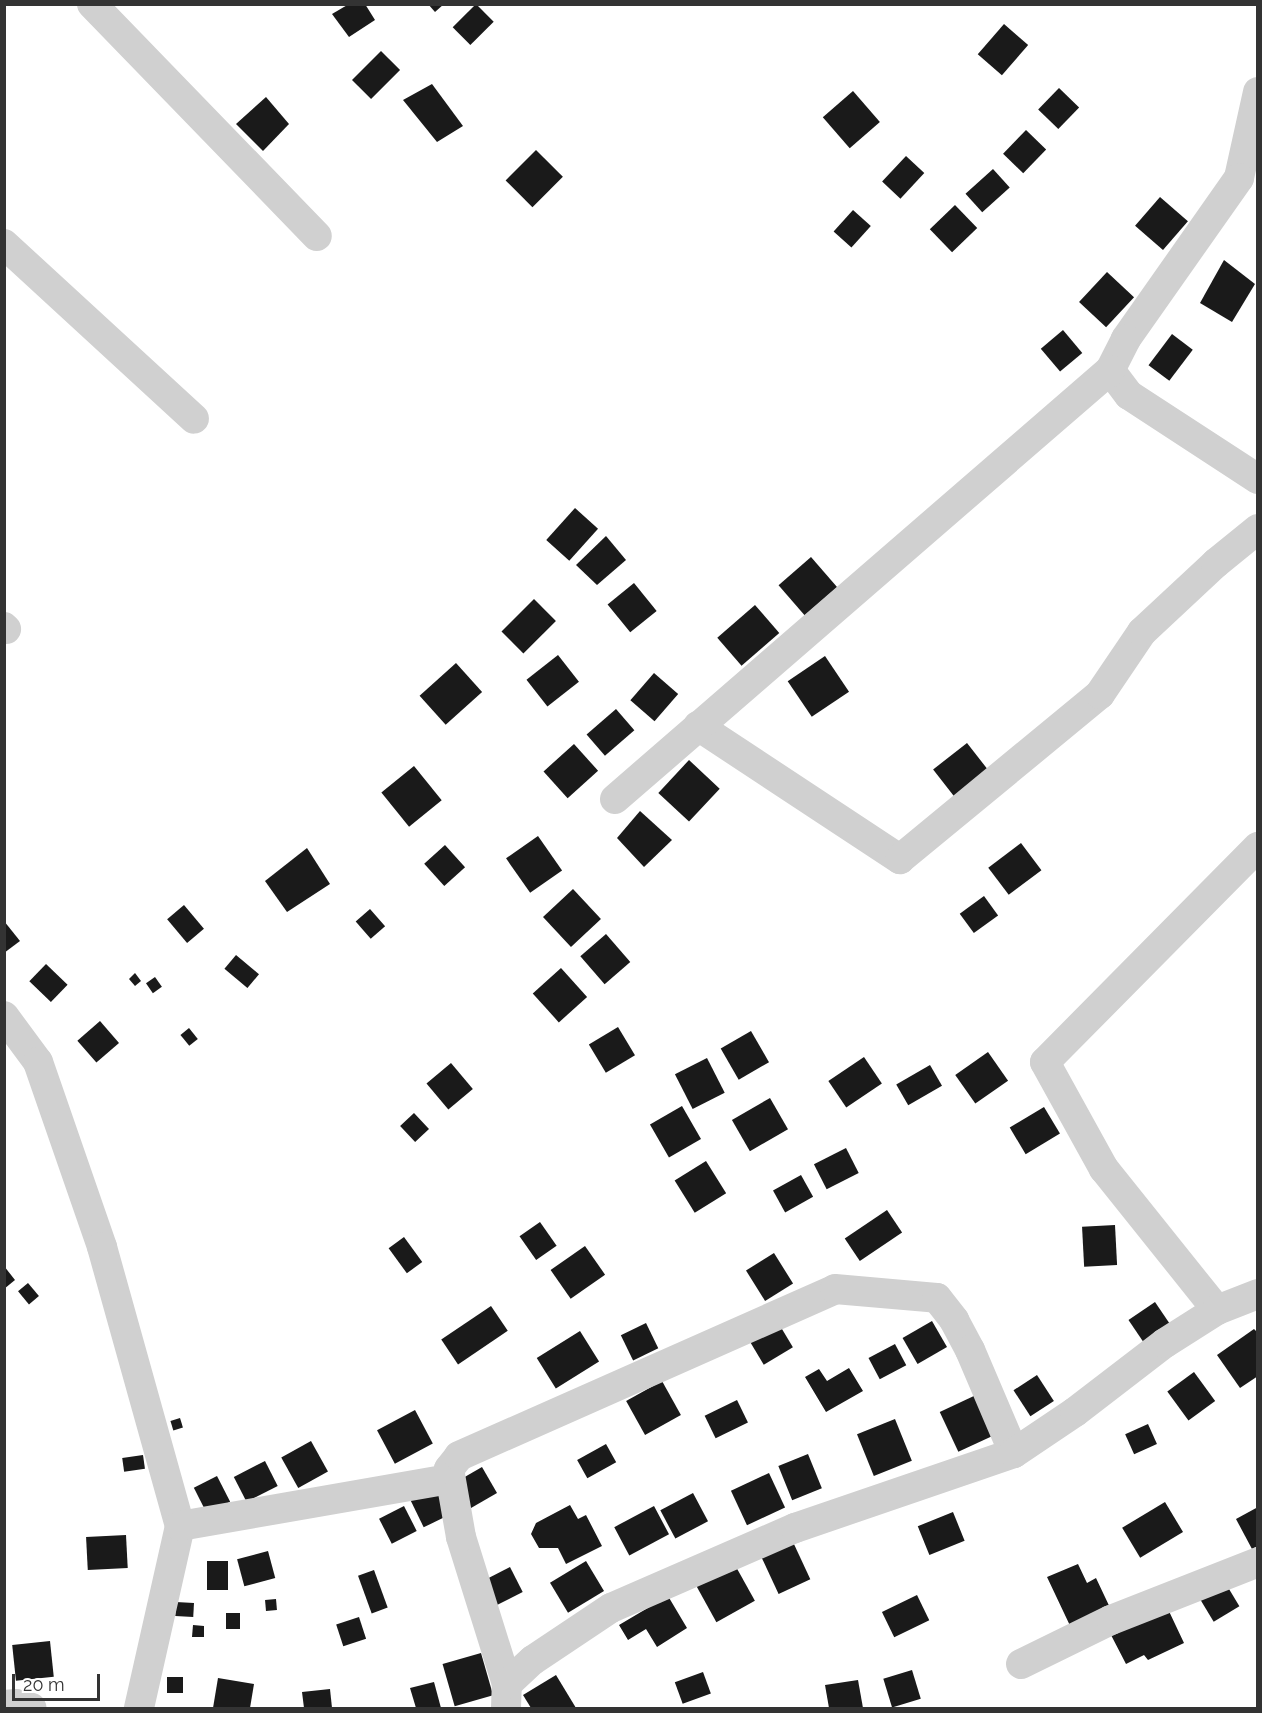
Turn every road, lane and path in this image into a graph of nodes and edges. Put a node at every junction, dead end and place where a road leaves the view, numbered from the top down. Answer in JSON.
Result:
{"nodes":[{"id":1,"x":92,"y":4,"type":"edge"},
{"id":2,"x":1257,"y":92,"type":"edge"},
{"id":3,"x":316,"y":236,"type":"dead end"},
{"id":4,"x":4,"y":244,"type":"edge"},
{"id":5,"x":1110,"y":370,"type":"junction"},
{"id":6,"x":194,"y":419,"type":"dead end"},
{"id":7,"x":1257,"y":479,"type":"edge"},
{"id":8,"x":1257,"y":529,"type":"edge"},
{"id":9,"x":698,"y":726,"type":"junction"},
{"id":10,"x":615,"y":799,"type":"dead end"},
{"id":11,"x":1257,"y":847,"type":"edge"},
{"id":12,"x":4,"y":1017,"type":"edge"},
{"id":13,"x":1257,"y":1294,"type":"edge"},
{"id":14,"x":1217,"y":1310,"type":"junction"},
{"id":15,"x":1014,"y":1453,"type":"junction"},
{"id":16,"x":450,"y":1479,"type":"junction"},
{"id":17,"x":180,"y":1526,"type":"junction"},
{"id":18,"x":1257,"y":1562,"type":"edge"},
{"id":19,"x":1021,"y":1664,"type":"dead end"},
{"id":20,"x":506,"y":1696,"type":"edge"},
{"id":21,"x":4,"y":1705,"type":"edge"},
{"id":22,"x":32,"y":1708,"type":"edge"},
{"id":23,"x":139,"y":1708,"type":"edge"}],
"edges":[{"from":1,"to":3,"type":"street"},
{"from":2,"to":5,"type":"street"},
{"from":4,"to":6,"type":"street"},
{"from":5,"to":7,"type":"street"},
{"from":5,"to":9,"type":"street"},
{"from":8,"to":9,"type":"street"},
{"from":9,"to":10,"type":"street"},
{"from":11,"to":14,"type":"street"},
{"from":12,"to":17,"type":"street"},
{"from":13,"to":14,"type":"street"},
{"from":14,"to":15,"type":"street"},
{"from":15,"to":16,"type":"street"},
{"from":15,"to":20,"type":"street"},
{"from":16,"to":17,"type":"street"},
{"from":16,"to":20,"type":"street"},
{"from":17,"to":23,"type":"street"},
{"from":18,"to":19,"type":"street"},
{"from":21,"to":22,"type":"street"}]}
